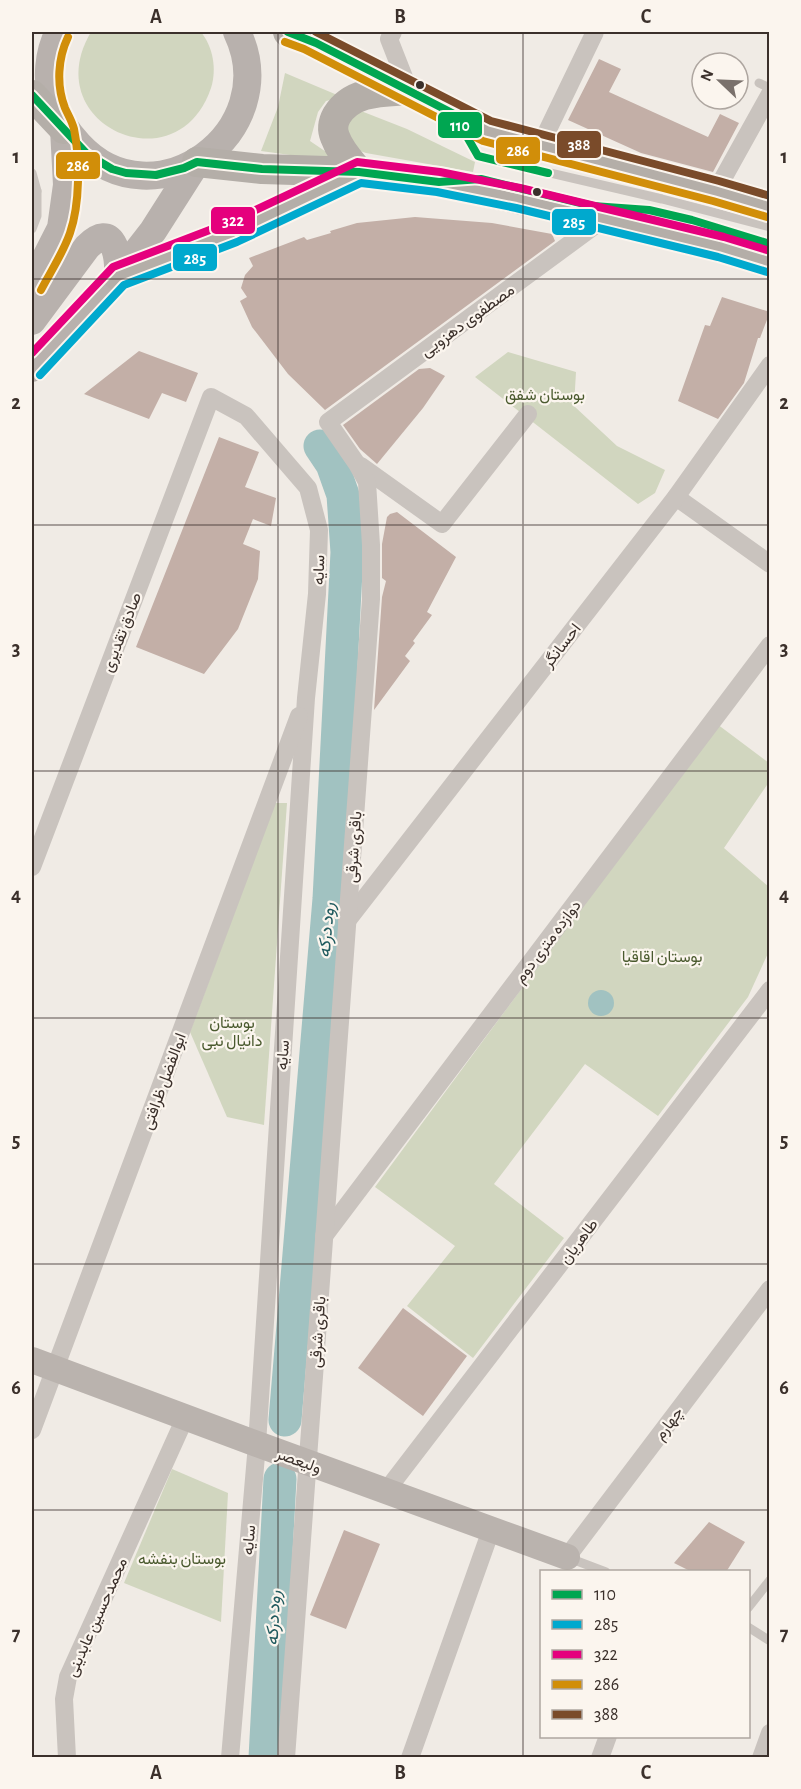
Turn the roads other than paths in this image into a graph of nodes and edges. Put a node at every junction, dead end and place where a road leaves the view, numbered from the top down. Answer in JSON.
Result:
{"nodes":[{"id":1,"x":59,"y":32,"type":"edge"},
{"id":2,"x":237,"y":32,"type":"edge"},
{"id":3,"x":288,"y":32,"type":"edge"},
{"id":4,"x":596,"y":32,"type":"edge"},
{"id":5,"x":391,"y":35,"type":"edge"},
{"id":6,"x":764,"y":88,"type":"edge"},
{"id":7,"x":770,"y":88,"type":"edge"},
{"id":8,"x":409,"y":90,"type":"junction"},
{"id":9,"x":32,"y":95,"type":"edge"},
{"id":10,"x":454,"y":114,"type":"junction"},
{"id":11,"x":64,"y":129,"type":"junction"},
{"id":12,"x":540,"y":146,"type":"junction"},
{"id":13,"x":197,"y":162,"type":"junction"},
{"id":14,"x":359,"y":172,"type":"junction"},
{"id":15,"x":32,"y":173,"type":"edge"},
{"id":16,"x":439,"y":182,"type":"junction"},
{"id":17,"x":37,"y":191,"type":"junction"},
{"id":18,"x":716,"y":191,"type":"junction"},
{"id":19,"x":32,"y":204,"type":"edge"},
{"id":20,"x":770,"y":207,"type":"edge"},
{"id":21,"x":605,"y":218,"type":"junction"},
{"id":22,"x":770,"y":227,"type":"edge"},
{"id":23,"x":32,"y":229,"type":"edge"},
{"id":24,"x":770,"y":244,"type":"edge"},
{"id":25,"x":770,"y":262,"type":"edge"},
{"id":26,"x":118,"y":276,"type":"junction"},
{"id":27,"x":32,"y":285,"type":"edge"},
{"id":28,"x":32,"y":321,"type":"edge"},
{"id":29,"x":770,"y":365,"type":"edge"},
{"id":30,"x":32,"y":368,"type":"edge"},
{"id":31,"x":211,"y":397,"type":"joint"},
{"id":32,"x":528,"y":414,"type":"dead end"},
{"id":33,"x":328,"y":422,"type":"joint"},
{"id":34,"x":357,"y":464,"type":"junction"},
{"id":35,"x":676,"y":497,"type":"junction"},
{"id":36,"x":770,"y":564,"type":"edge"},
{"id":37,"x":770,"y":645,"type":"edge"},
{"id":38,"x":306,"y":698,"type":"junction"},
{"id":39,"x":32,"y":867,"type":"edge"},
{"id":40,"x":347,"y":921,"type":"junction"},
{"id":41,"x":770,"y":990,"type":"edge"},
{"id":42,"x":324,"y":1236,"type":"junction"},
{"id":43,"x":770,"y":1289,"type":"edge"},
{"id":44,"x":32,"y":1360,"type":"edge"},
{"id":45,"x":55,"y":1369,"type":"junction"},
{"id":46,"x":185,"y":1418,"type":"junction"},
{"id":47,"x":32,"y":1431,"type":"edge"},
{"id":48,"x":257,"y":1444,"type":"junction"},
{"id":49,"x":307,"y":1463,"type":"junction"},
{"id":50,"x":386,"y":1491,"type":"junction"},
{"id":51,"x":491,"y":1530,"type":"junction"},
{"id":52,"x":567,"y":1557,"type":"junction"},
{"id":53,"x":601,"y":1570,"type":"edge"},
{"id":54,"x":770,"y":1580,"type":"edge"},
{"id":55,"x":750,"y":1605,"type":"edge"},
{"id":56,"x":750,"y":1628,"type":"edge"},
{"id":57,"x":770,"y":1641,"type":"edge"},
{"id":58,"x":233,"y":1716,"type":"junction"},
{"id":59,"x":770,"y":1733,"type":"edge"},
{"id":60,"x":608,"y":1738,"type":"edge"},
{"id":61,"x":67,"y":1758,"type":"edge"},
{"id":62,"x":218,"y":1758,"type":"edge"},
{"id":63,"x":230,"y":1758,"type":"edge"},
{"id":64,"x":286,"y":1758,"type":"edge"},
{"id":65,"x":410,"y":1758,"type":"edge"},
{"id":66,"x":600,"y":1758,"type":"edge"},
{"id":67,"x":761,"y":1758,"type":"edge"}],
"edges":[{"from":1,"to":11,"type":"main road"},
{"from":2,"to":13,"type":"main road"},
{"from":3,"to":8,"type":"highway"},
{"from":4,"to":12,"type":"street"},
{"from":5,"to":8,"type":"street"},
{"from":6,"to":7,"type":"lane"},
{"from":6,"to":18,"type":"street"},
{"from":8,"to":10,"type":"highway"},
{"from":8,"to":14,"type":"highway"},
{"from":9,"to":11,"type":"highway"},
{"from":10,"to":12,"type":"highway"},
{"from":10,"to":22,"type":"lane"},
{"from":11,"to":13,"type":"main road"},
{"from":11,"to":27,"type":"main road"},
{"from":12,"to":18,"type":"highway"},
{"from":13,"to":14,"type":"highway"},
{"from":13,"to":26,"type":"main road"},
{"from":14,"to":16,"type":"highway"},
{"from":14,"to":26,"type":"highway"},
{"from":15,"to":17,"type":"lane"},
{"from":16,"to":21,"type":"highway"},
{"from":16,"to":24,"type":"lane"},
{"from":17,"to":19,"type":"lane"},
{"from":17,"to":23,"type":"lane"},
{"from":18,"to":20,"type":"highway"},
{"from":21,"to":25,"type":"highway"},
{"from":21,"to":33,"type":"street","name":"مصطفوی دهزویی"},
{"from":26,"to":28,"type":"main road"},
{"from":26,"to":30,"type":"main road"},
{"from":29,"to":35,"type":"street","name":"احسانگر"},
{"from":31,"to":38,"type":"street","name":"سایه"},
{"from":31,"to":39,"type":"street","name":"صادق تقدیری"},
{"from":32,"to":34,"type":"street"},
{"from":33,"to":34,"type":"street","name":"باقری شرقی"},
{"from":34,"to":40,"type":"street","name":"باقری شرقی"},
{"from":35,"to":36,"type":"street"},
{"from":35,"to":40,"type":"street","name":"احسانگر"},
{"from":37,"to":42,"type":"street","name":"دوازده متری دوم"},
{"from":38,"to":45,"type":"street","name":"ابوالفضل ظرافتی"},
{"from":38,"to":48,"type":"street","name":"سایه"},
{"from":40,"to":42,"type":"street","name":"باقری شرقی"},
{"from":41,"to":50,"type":"street","name":"طاهریان"},
{"from":42,"to":49,"type":"street","name":"باقری شرقی"},
{"from":43,"to":52,"type":"street","name":"چهارم"},
{"from":44,"to":45,"type":"main road","name":"ولیعصر"},
{"from":45,"to":46,"type":"main road","name":"ولیعصر"},
{"from":45,"to":47,"type":"street","name":"ابوالفضل ظرافتی"},
{"from":46,"to":48,"type":"main road","name":"ولیعصر"},
{"from":46,"to":61,"type":"street","name":"محمدحسین عابدینی"},
{"from":48,"to":49,"type":"main road","name":"ولیعصر"},
{"from":48,"to":58,"type":"street","name":"سایه"},
{"from":49,"to":50,"type":"main road","name":"ولیعصر"},
{"from":49,"to":64,"type":"street","name":"باقری شرقی"},
{"from":50,"to":51,"type":"main road","name":"ولیعصر"},
{"from":51,"to":52,"type":"main road","name":"ولیعصر"},
{"from":51,"to":65,"type":"street"},
{"from":52,"to":53,"type":"lane"},
{"from":54,"to":55,"type":"lane"},
{"from":56,"to":57,"type":"lane"},
{"from":58,"to":62,"type":"street"},
{"from":58,"to":63,"type":"street","name":"سایه"},
{"from":59,"to":67,"type":"street"},
{"from":60,"to":66,"type":"street"}]}
